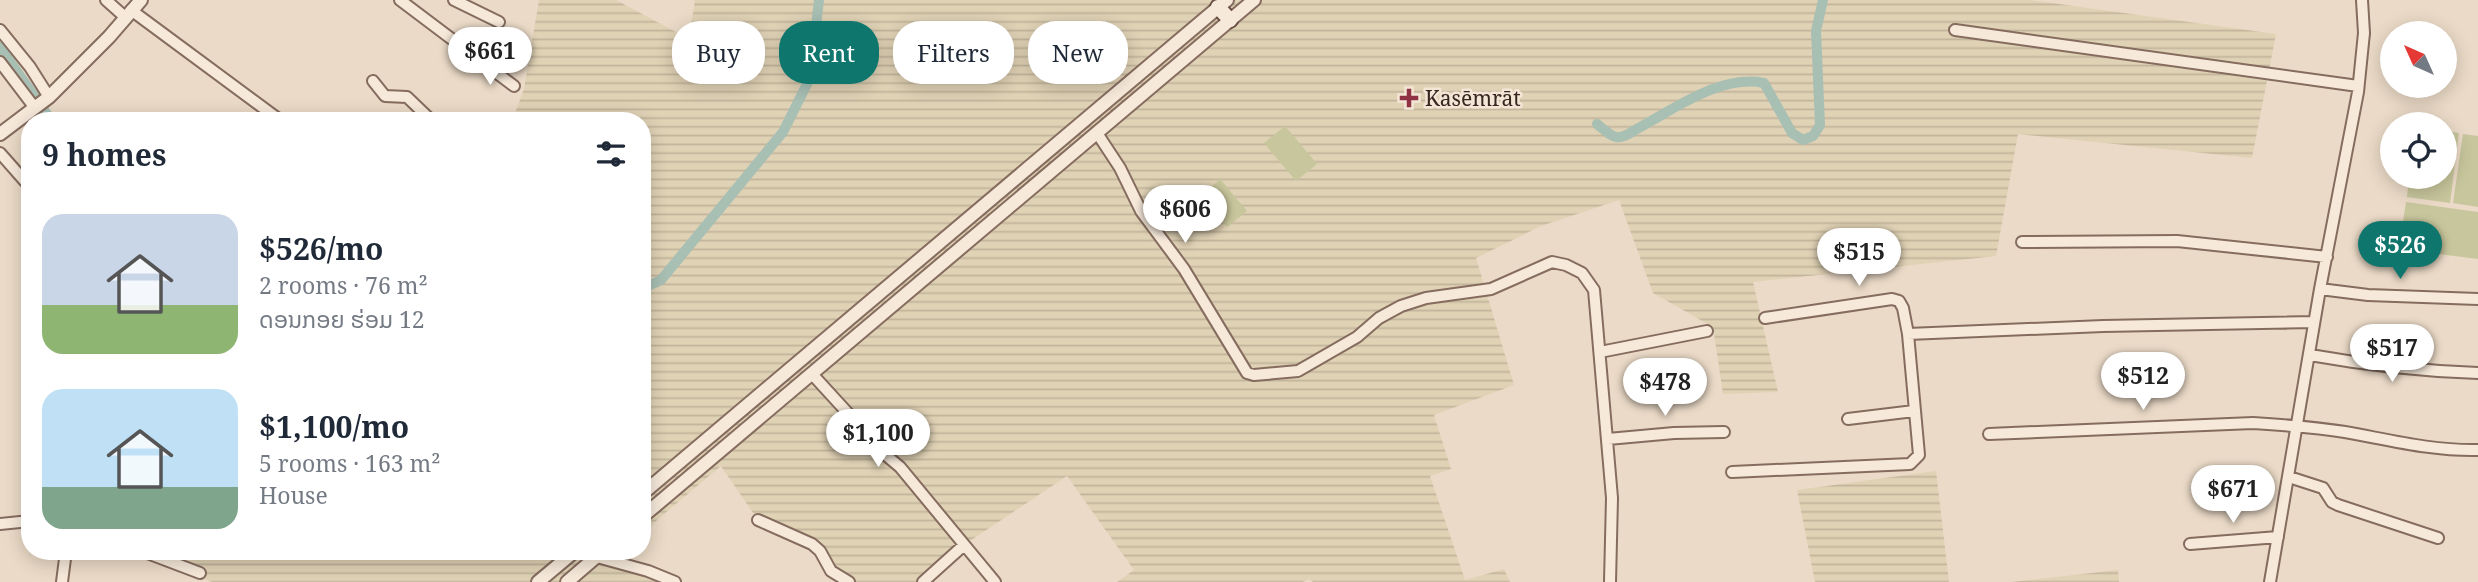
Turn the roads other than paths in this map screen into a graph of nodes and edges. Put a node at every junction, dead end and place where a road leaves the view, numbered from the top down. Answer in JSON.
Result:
{"nodes":[{"id":1,"x":106,"y":0,"type":"edge"},
{"id":2,"x":141,"y":0,"type":"edge"},
{"id":3,"x":400,"y":0,"type":"edge"},
{"id":4,"x":454,"y":0,"type":"edge"},
{"id":5,"x":1254,"y":0,"type":"edge"},
{"id":6,"x":2362,"y":0,"type":"edge"},
{"id":7,"x":1223,"y":4,"type":"edge"},
{"id":8,"x":128,"y":14,"type":"junction"},
{"id":9,"x":1230,"y":20,"type":"junction"},
{"id":10,"x":499,"y":22,"type":"dead end"},
{"id":11,"x":0,"y":30,"type":"edge"},
{"id":12,"x":1955,"y":30,"type":"dead end"},
{"id":13,"x":0,"y":62,"type":"edge"},
{"id":14,"x":373,"y":81,"type":"dead end"},
{"id":15,"x":514,"y":86,"type":"dead end"},
{"id":16,"x":2358,"y":86,"type":"junction"},
{"id":17,"x":49,"y":97,"type":"junction"},
{"id":18,"x":36,"y":107,"type":"junction"},
{"id":19,"x":29,"y":112,"type":"edge"},
{"id":20,"x":268,"y":112,"type":"edge"},
{"id":21,"x":423,"y":112,"type":"edge"},
{"id":22,"x":21,"y":118,"type":"edge"},
{"id":23,"x":0,"y":134,"type":"edge"},
{"id":24,"x":1097,"y":134,"type":"junction"},
{"id":25,"x":0,"y":153,"type":"edge"},
{"id":26,"x":21,"y":177,"type":"edge"},
{"id":27,"x":2022,"y":242,"type":"dead end"},
{"id":28,"x":2327,"y":257,"type":"junction"},
{"id":29,"x":2320,"y":289,"type":"junction"},
{"id":30,"x":2478,"y":299,"type":"edge"},
{"id":31,"x":1765,"y":318,"type":"dead end"},
{"id":32,"x":2315,"y":322,"type":"junction"},
{"id":33,"x":1707,"y":331,"type":"dead end"},
{"id":34,"x":1908,"y":334,"type":"junction"},
{"id":35,"x":1600,"y":352,"type":"junction"},
{"id":36,"x":2310,"y":355,"type":"junction"},
{"id":37,"x":2478,"y":373,"type":"edge"},
{"id":38,"x":812,"y":374,"type":"junction"},
{"id":39,"x":1914,"y":411,"type":"junction"},
{"id":40,"x":1849,"y":419,"type":"dead end"},
{"id":41,"x":2297,"y":425,"type":"junction"},
{"id":42,"x":1724,"y":432,"type":"dead end"},
{"id":43,"x":1989,"y":434,"type":"dead end"},
{"id":44,"x":1608,"y":439,"type":"junction"},
{"id":45,"x":2478,"y":450,"type":"edge"},
{"id":46,"x":1732,"y":472,"type":"dead end"},
{"id":47,"x":2289,"y":477,"type":"junction"},
{"id":48,"x":651,"y":486,"type":"edge"},
{"id":49,"x":651,"y":509,"type":"edge"},
{"id":50,"x":758,"y":520,"type":"dead end"},
{"id":51,"x":21,"y":522,"type":"edge"},
{"id":52,"x":0,"y":524,"type":"edge"},
{"id":53,"x":2278,"y":537,"type":"junction"},
{"id":54,"x":2438,"y":538,"type":"dead end"},
{"id":55,"x":2190,"y":544,"type":"dead end"},
{"id":56,"x":964,"y":545,"type":"junction"},
{"id":57,"x":64,"y":560,"type":"edge"},
{"id":58,"x":166,"y":560,"type":"edge"},
{"id":59,"x":564,"y":560,"type":"edge"},
{"id":60,"x":593,"y":560,"type":"edge"},
{"id":61,"x":617,"y":560,"type":"edge"},
{"id":62,"x":200,"y":573,"type":"dead end"},
{"id":63,"x":62,"y":582,"type":"edge"},
{"id":64,"x":538,"y":582,"type":"edge"},
{"id":65,"x":567,"y":582,"type":"edge"},
{"id":66,"x":675,"y":582,"type":"edge"},
{"id":67,"x":849,"y":582,"type":"edge"},
{"id":68,"x":923,"y":582,"type":"edge"},
{"id":69,"x":995,"y":582,"type":"edge"},
{"id":70,"x":1610,"y":582,"type":"edge"},
{"id":71,"x":2270,"y":582,"type":"edge"}],
"edges":[{"from":1,"to":8,"type":"street"},
{"from":2,"to":8,"type":"street"},
{"from":3,"to":15,"type":"street"},
{"from":4,"to":10,"type":"street"},
{"from":5,"to":9,"type":"street"},
{"from":6,"to":16,"type":"street"},
{"from":7,"to":9,"type":"main road"},
{"from":7,"to":48,"type":"street"},
{"from":8,"to":17,"type":"street"},
{"from":8,"to":20,"type":"street"},
{"from":9,"to":24,"type":"street"},
{"from":11,"to":17,"type":"street"},
{"from":12,"to":16,"type":"street"},
{"from":13,"to":18,"type":"street"},
{"from":14,"to":21,"type":"street"},
{"from":16,"to":28,"type":"street"},
{"from":17,"to":18,"type":"street"},
{"from":18,"to":19,"type":"street"},
{"from":22,"to":23,"type":"street"},
{"from":24,"to":35,"type":"street"},
{"from":24,"to":38,"type":"street"},
{"from":25,"to":26,"type":"street"},
{"from":27,"to":28,"type":"street"},
{"from":28,"to":29,"type":"street"},
{"from":29,"to":30,"type":"street"},
{"from":29,"to":32,"type":"street"},
{"from":31,"to":34,"type":"street"},
{"from":32,"to":34,"type":"street"},
{"from":32,"to":36,"type":"street"},
{"from":33,"to":35,"type":"street"},
{"from":34,"to":39,"type":"street"},
{"from":35,"to":44,"type":"street"},
{"from":36,"to":37,"type":"street"},
{"from":36,"to":41,"type":"street"},
{"from":38,"to":49,"type":"street"},
{"from":38,"to":56,"type":"street"},
{"from":39,"to":40,"type":"street"},
{"from":39,"to":46,"type":"street"},
{"from":41,"to":43,"type":"street"},
{"from":41,"to":45,"type":"street"},
{"from":41,"to":47,"type":"street"},
{"from":42,"to":44,"type":"street"},
{"from":44,"to":70,"type":"street"},
{"from":47,"to":53,"type":"street"},
{"from":47,"to":54,"type":"street"},
{"from":50,"to":67,"type":"street"},
{"from":51,"to":52,"type":"street"},
{"from":53,"to":55,"type":"street"},
{"from":53,"to":71,"type":"street"},
{"from":56,"to":68,"type":"street"},
{"from":56,"to":69,"type":"street"},
{"from":57,"to":63,"type":"street"},
{"from":58,"to":62,"type":"street"},
{"from":59,"to":64,"type":"street"},
{"from":60,"to":65,"type":"street"},
{"from":61,"to":66,"type":"street"}]}
